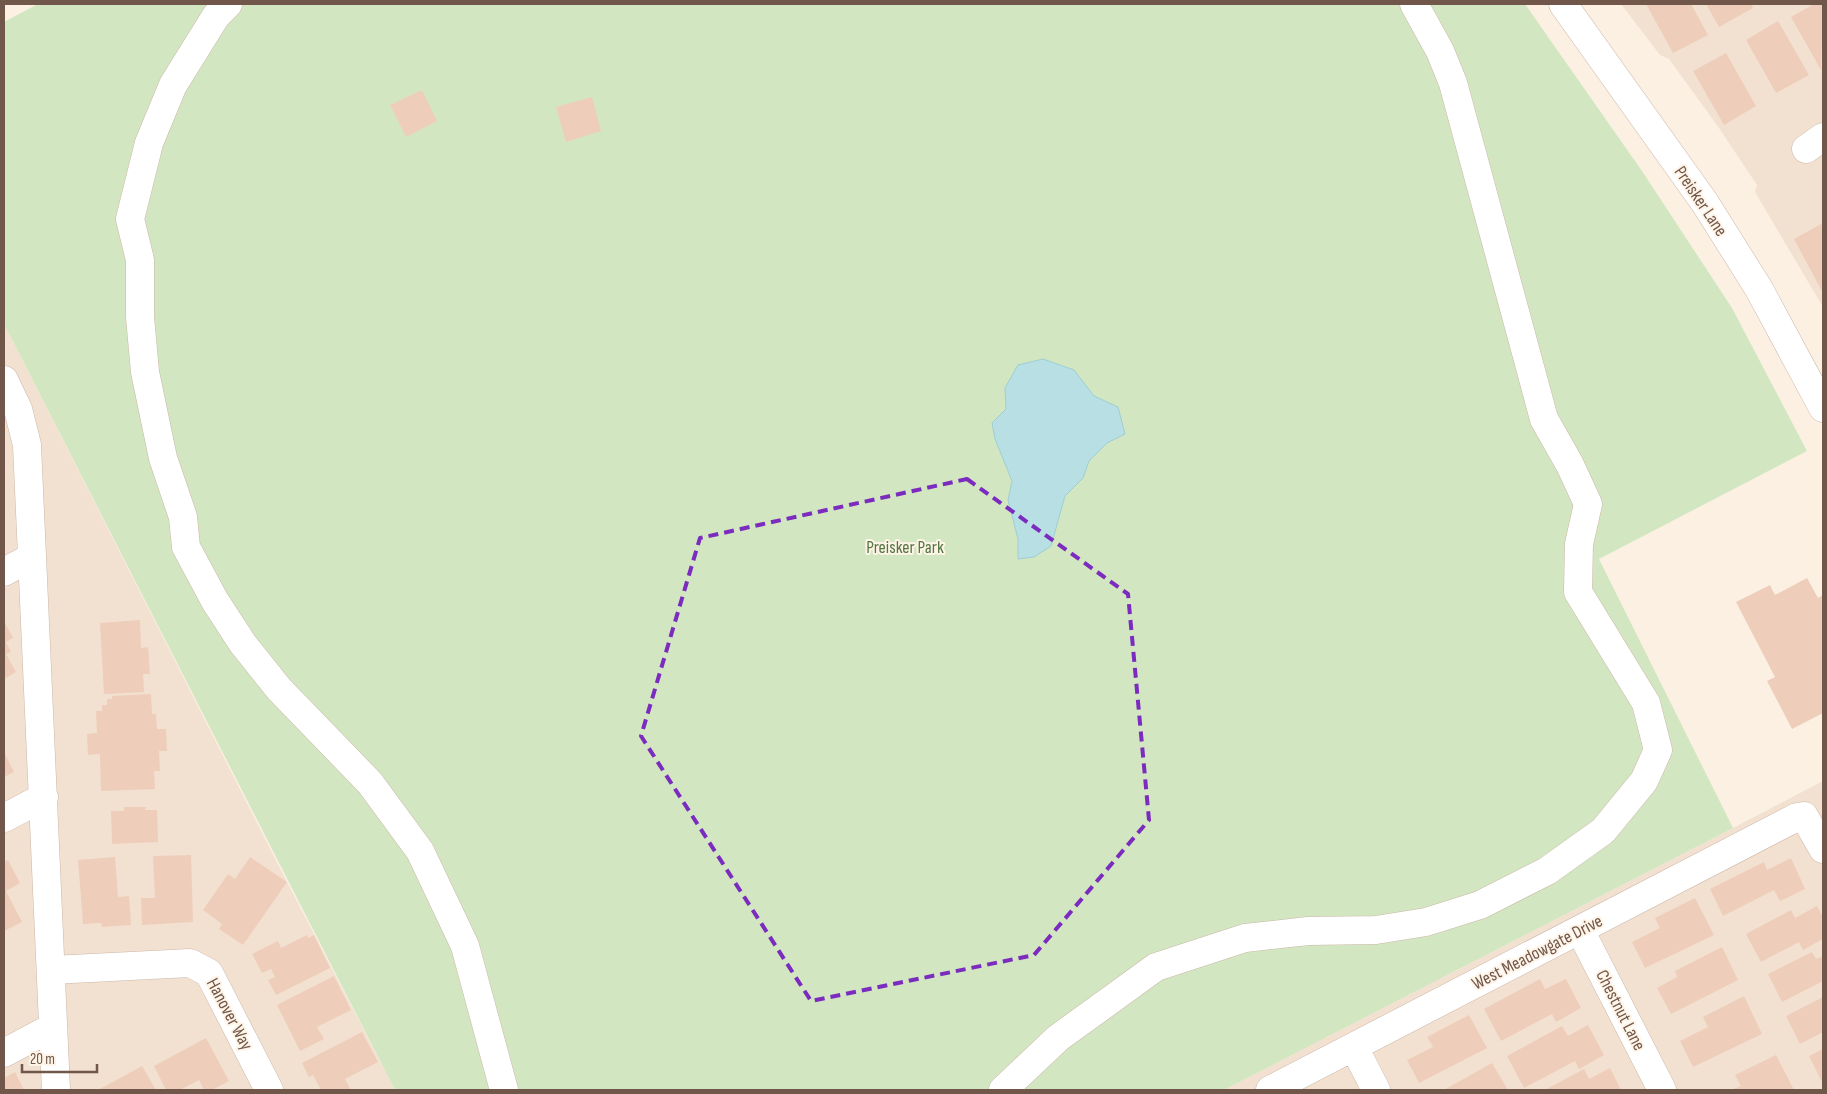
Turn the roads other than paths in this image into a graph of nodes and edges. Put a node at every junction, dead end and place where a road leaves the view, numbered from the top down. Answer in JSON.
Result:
{"nodes":[{"id":1,"x":228,"y":4,"type":"edge"},
{"id":2,"x":1414,"y":4,"type":"edge"},
{"id":3,"x":1563,"y":4,"type":"edge"},
{"id":4,"x":4,"y":380,"type":"edge"},
{"id":5,"x":1823,"y":408,"type":"edge"},
{"id":6,"x":32,"y":557,"type":"junction"},
{"id":7,"x":4,"y":572,"type":"edge"},
{"id":8,"x":44,"y":797,"type":"junction"},
{"id":9,"x":4,"y":818,"type":"edge"},
{"id":10,"x":1823,"y":849,"type":"edge"},
{"id":11,"x":1580,"y":930,"type":"junction"},
{"id":12,"x":52,"y":970,"type":"junction"},
{"id":13,"x":54,"y":1027,"type":"junction"},
{"id":14,"x":1354,"y":1047,"type":"junction"},
{"id":15,"x":4,"y":1053,"type":"edge"},
{"id":16,"x":56,"y":1090,"type":"edge"},
{"id":17,"x":269,"y":1090,"type":"edge"},
{"id":18,"x":504,"y":1090,"type":"edge"},
{"id":19,"x":1003,"y":1090,"type":"edge"},
{"id":20,"x":1270,"y":1090,"type":"edge"},
{"id":21,"x":1376,"y":1090,"type":"edge"},
{"id":22,"x":1662,"y":1090,"type":"edge"}],
"edges":[{"from":1,"to":18,"type":"street"},
{"from":2,"to":19,"type":"street"},
{"from":3,"to":5,"type":"street","name":"Preisker Lane"},
{"from":4,"to":6,"type":"street"},
{"from":6,"to":7,"type":"street"},
{"from":6,"to":8,"type":"street"},
{"from":8,"to":9,"type":"street"},
{"from":8,"to":12,"type":"street"},
{"from":10,"to":11,"type":"street","name":"West Meadowgate Drive"},
{"from":11,"to":14,"type":"street","name":"West Meadowgate Drive"},
{"from":11,"to":22,"type":"street","name":"Chestnut Lane"},
{"from":12,"to":13,"type":"street"},
{"from":12,"to":17,"type":"street","name":"Hanover Way"},
{"from":13,"to":15,"type":"street"},
{"from":13,"to":16,"type":"street"},
{"from":14,"to":20,"type":"street","name":"West Meadowgate Drive"},
{"from":14,"to":21,"type":"street"}]}
